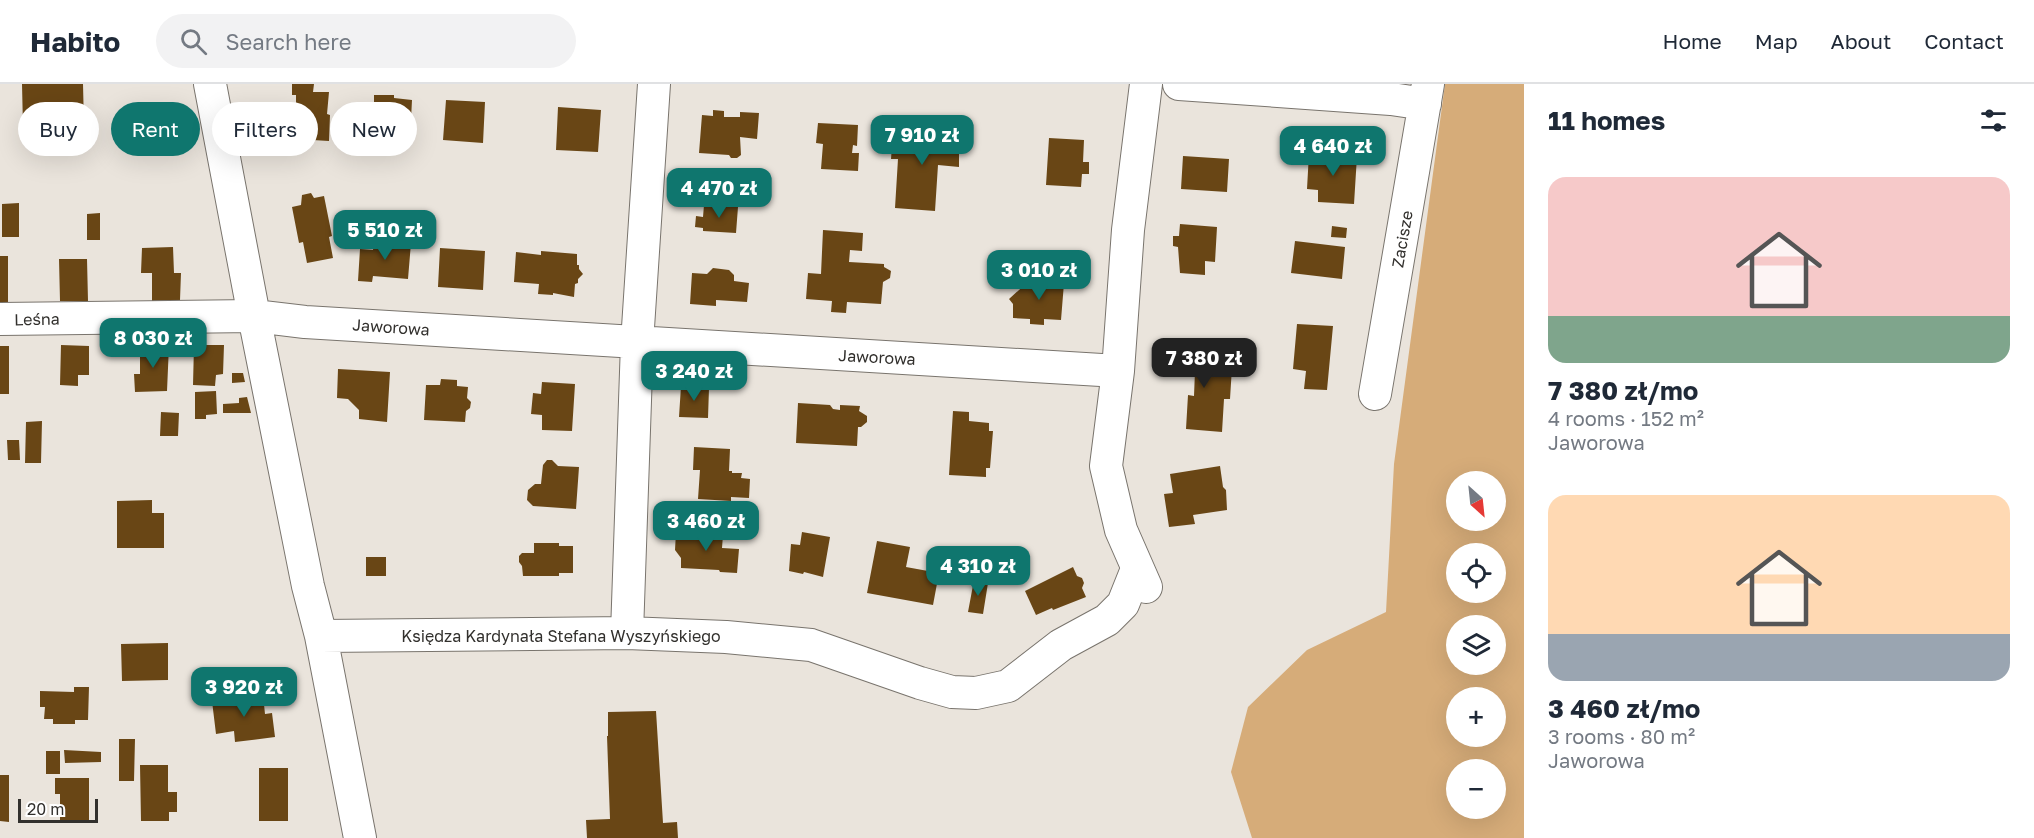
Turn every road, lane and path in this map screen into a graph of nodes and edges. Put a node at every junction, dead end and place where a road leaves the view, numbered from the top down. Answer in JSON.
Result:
{"nodes":[{"id":1,"x":210,"y":84,"type":"edge"},
{"id":2,"x":654,"y":84,"type":"edge"},
{"id":3,"x":1146,"y":84,"type":"edge"},
{"id":4,"x":1179,"y":84,"type":"edge"},
{"id":5,"x":1427,"y":94,"type":"edge"},
{"id":6,"x":254,"y":316,"type":"junction"},
{"id":7,"x":0,"y":319,"type":"edge"},
{"id":8,"x":637,"y":343,"type":"junction"},
{"id":9,"x":1118,"y":371,"type":"junction"},
{"id":10,"x":1375,"y":394,"type":"dead end"},
{"id":11,"x":627,"y":633,"type":"junction"},
{"id":12,"x":321,"y":636,"type":"junction"},
{"id":13,"x":360,"y":838,"type":"edge"}],
"edges":[{"from":1,"to":6,"type":"street"},
{"from":2,"to":8,"type":"street"},
{"from":3,"to":9,"type":"street"},
{"from":4,"to":5,"type":"street"},
{"from":5,"to":10,"type":"street","name":"Zacisze"},
{"from":6,"to":7,"type":"street","name":"Leśna"},
{"from":6,"to":8,"type":"street","name":"Jaworowa"},
{"from":6,"to":12,"type":"street"},
{"from":8,"to":9,"type":"street","name":"Jaworowa"},
{"from":8,"to":11,"type":"street"},
{"from":9,"to":11,"type":"street","name":"Księdza Kardynała Stefana Wyszyńskiego"},
{"from":11,"to":12,"type":"street","name":"Księdza Kardynała Stefana Wyszyńskiego"},
{"from":12,"to":13,"type":"street"}]}
